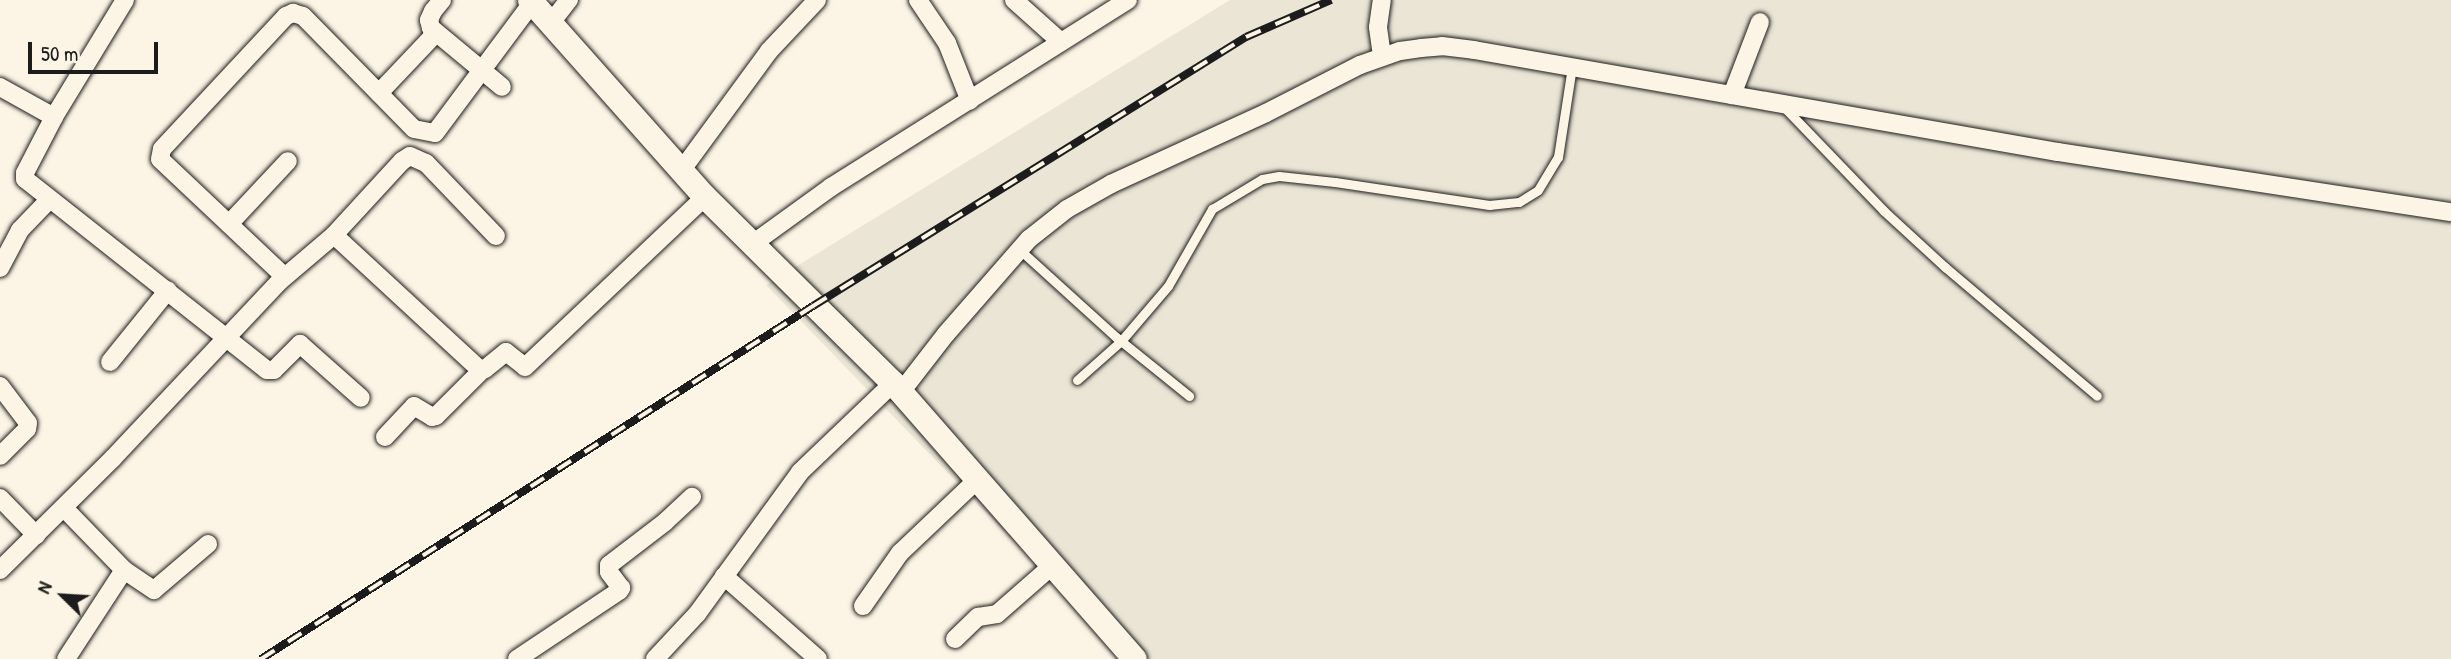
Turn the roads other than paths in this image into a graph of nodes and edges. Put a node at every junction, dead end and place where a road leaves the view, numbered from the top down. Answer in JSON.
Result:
{"nodes":[{"id":1,"x":125,"y":0,"type":"edge"},
{"id":2,"x":442,"y":0,"type":"edge"},
{"id":3,"x":569,"y":0,"type":"edge"},
{"id":4,"x":817,"y":0,"type":"edge"},
{"id":5,"x":918,"y":0,"type":"edge"},
{"id":6,"x":1014,"y":0,"type":"edge"},
{"id":7,"x":1128,"y":0,"type":"edge"},
{"id":8,"x":1382,"y":0,"type":"edge"},
{"id":9,"x":531,"y":1,"type":"edge"},
{"id":10,"x":1760,"y":22,"type":"dead end"},
{"id":11,"x":550,"y":24,"type":"junction"},
{"id":12,"x":436,"y":33,"type":"junction"},
{"id":13,"x":1061,"y":42,"type":"junction"},
{"id":14,"x":1382,"y":56,"type":"junction"},
{"id":15,"x":1572,"y":67,"type":"junction"},
{"id":16,"x":483,"y":71,"type":"junction"},
{"id":17,"x":0,"y":87,"type":"edge"},
{"id":18,"x":502,"y":87,"type":"dead end"},
{"id":19,"x":379,"y":93,"type":"junction"},
{"id":20,"x":1732,"y":95,"type":"junction"},
{"id":21,"x":970,"y":101,"type":"junction"},
{"id":22,"x":1781,"y":103,"type":"junction"},
{"id":23,"x":54,"y":117,"type":"junction"},
{"id":24,"x":288,"y":161,"type":"dead end"},
{"id":25,"x":681,"y":171,"type":"junction"},
{"id":26,"x":705,"y":197,"type":"junction"},
{"id":27,"x":49,"y":200,"type":"junction"},
{"id":28,"x":2451,"y":212,"type":"edge"},
{"id":29,"x":229,"y":224,"type":"junction"},
{"id":30,"x":334,"y":235,"type":"junction"},
{"id":31,"x":496,"y":236,"type":"dead end"},
{"id":32,"x":751,"y":245,"type":"junction"},
{"id":33,"x":1020,"y":250,"type":"junction"},
{"id":34,"x":0,"y":268,"type":"edge"},
{"id":35,"x":285,"y":276,"type":"junction"},
{"id":36,"x":168,"y":290,"type":"junction"},
{"id":37,"x":228,"y":336,"type":"junction"},
{"id":38,"x":1121,"y":341,"type":"junction"},
{"id":39,"x":110,"y":362,"type":"dead end"},
{"id":40,"x":482,"y":370,"type":"junction"},
{"id":41,"x":1077,"y":380,"type":"dead end"},
{"id":42,"x":0,"y":386,"type":"edge"},
{"id":43,"x":897,"y":387,"type":"junction"},
{"id":44,"x":1189,"y":396,"type":"dead end"},
{"id":45,"x":2097,"y":396,"type":"dead end"},
{"id":46,"x":361,"y":398,"type":"dead end"},
{"id":47,"x":385,"y":437,"type":"dead end"},
{"id":48,"x":0,"y":456,"type":"edge"},
{"id":49,"x":977,"y":480,"type":"junction"},
{"id":50,"x":692,"y":497,"type":"dead end"},
{"id":51,"x":0,"y":498,"type":"edge"},
{"id":52,"x":64,"y":508,"type":"junction"},
{"id":53,"x":36,"y":535,"type":"junction"},
{"id":54,"x":208,"y":544,"type":"dead end"},
{"id":55,"x":1053,"y":565,"type":"junction"},
{"id":56,"x":0,"y":570,"type":"edge"},
{"id":57,"x":124,"y":570,"type":"junction"},
{"id":58,"x":724,"y":576,"type":"junction"},
{"id":59,"x":863,"y":606,"type":"dead end"},
{"id":60,"x":955,"y":639,"type":"dead end"},
{"id":61,"x":65,"y":659,"type":"edge"},
{"id":62,"x":517,"y":659,"type":"edge"},
{"id":63,"x":654,"y":659,"type":"edge"},
{"id":64,"x":818,"y":659,"type":"edge"},
{"id":65,"x":1135,"y":659,"type":"edge"}],
"edges":[{"from":1,"to":23,"type":"street"},
{"from":2,"to":12,"type":"street"},
{"from":3,"to":11,"type":"street"},
{"from":4,"to":25,"type":"street"},
{"from":5,"to":21,"type":"street"},
{"from":6,"to":13,"type":"street"},
{"from":7,"to":13,"type":"street"},
{"from":8,"to":14,"type":"street"},
{"from":9,"to":11,"type":"street"},
{"from":9,"to":16,"type":"street"},
{"from":10,"to":20,"type":"street"},
{"from":11,"to":25,"type":"street"},
{"from":12,"to":16,"type":"street"},
{"from":12,"to":19,"type":"street"},
{"from":13,"to":21,"type":"street"},
{"from":14,"to":15,"type":"street"},
{"from":14,"to":33,"type":"street"},
{"from":15,"to":20,"type":"street"},
{"from":15,"to":38,"type":"lane"},
{"from":16,"to":18,"type":"street"},
{"from":16,"to":19,"type":"street"},
{"from":17,"to":23,"type":"street"},
{"from":19,"to":29,"type":"street"},
{"from":20,"to":22,"type":"street"},
{"from":21,"to":32,"type":"street"},
{"from":22,"to":28,"type":"street"},
{"from":22,"to":45,"type":"lane"},
{"from":23,"to":27,"type":"street"},
{"from":24,"to":29,"type":"street"},
{"from":25,"to":26,"type":"street"},
{"from":26,"to":32,"type":"street"},
{"from":26,"to":40,"type":"street"},
{"from":27,"to":34,"type":"street"},
{"from":27,"to":36,"type":"street"},
{"from":29,"to":35,"type":"street"},
{"from":30,"to":31,"type":"street"},
{"from":30,"to":35,"type":"street"},
{"from":30,"to":40,"type":"street"},
{"from":32,"to":43,"type":"street"},
{"from":33,"to":38,"type":"lane"},
{"from":33,"to":43,"type":"street"},
{"from":35,"to":37,"type":"street"},
{"from":36,"to":37,"type":"street"},
{"from":36,"to":39,"type":"street"},
{"from":37,"to":46,"type":"street"},
{"from":37,"to":52,"type":"street"},
{"from":38,"to":41,"type":"lane"},
{"from":38,"to":44,"type":"lane"},
{"from":40,"to":47,"type":"street"},
{"from":42,"to":48,"type":"street"},
{"from":43,"to":49,"type":"street"},
{"from":43,"to":58,"type":"street"},
{"from":49,"to":55,"type":"street"},
{"from":49,"to":59,"type":"street"},
{"from":50,"to":62,"type":"street"},
{"from":51,"to":53,"type":"street"},
{"from":52,"to":53,"type":"street"},
{"from":52,"to":57,"type":"street"},
{"from":53,"to":56,"type":"street"},
{"from":54,"to":57,"type":"street"},
{"from":55,"to":60,"type":"street"},
{"from":55,"to":65,"type":"street"},
{"from":57,"to":61,"type":"street"},
{"from":58,"to":63,"type":"street"},
{"from":58,"to":64,"type":"street"}]}
